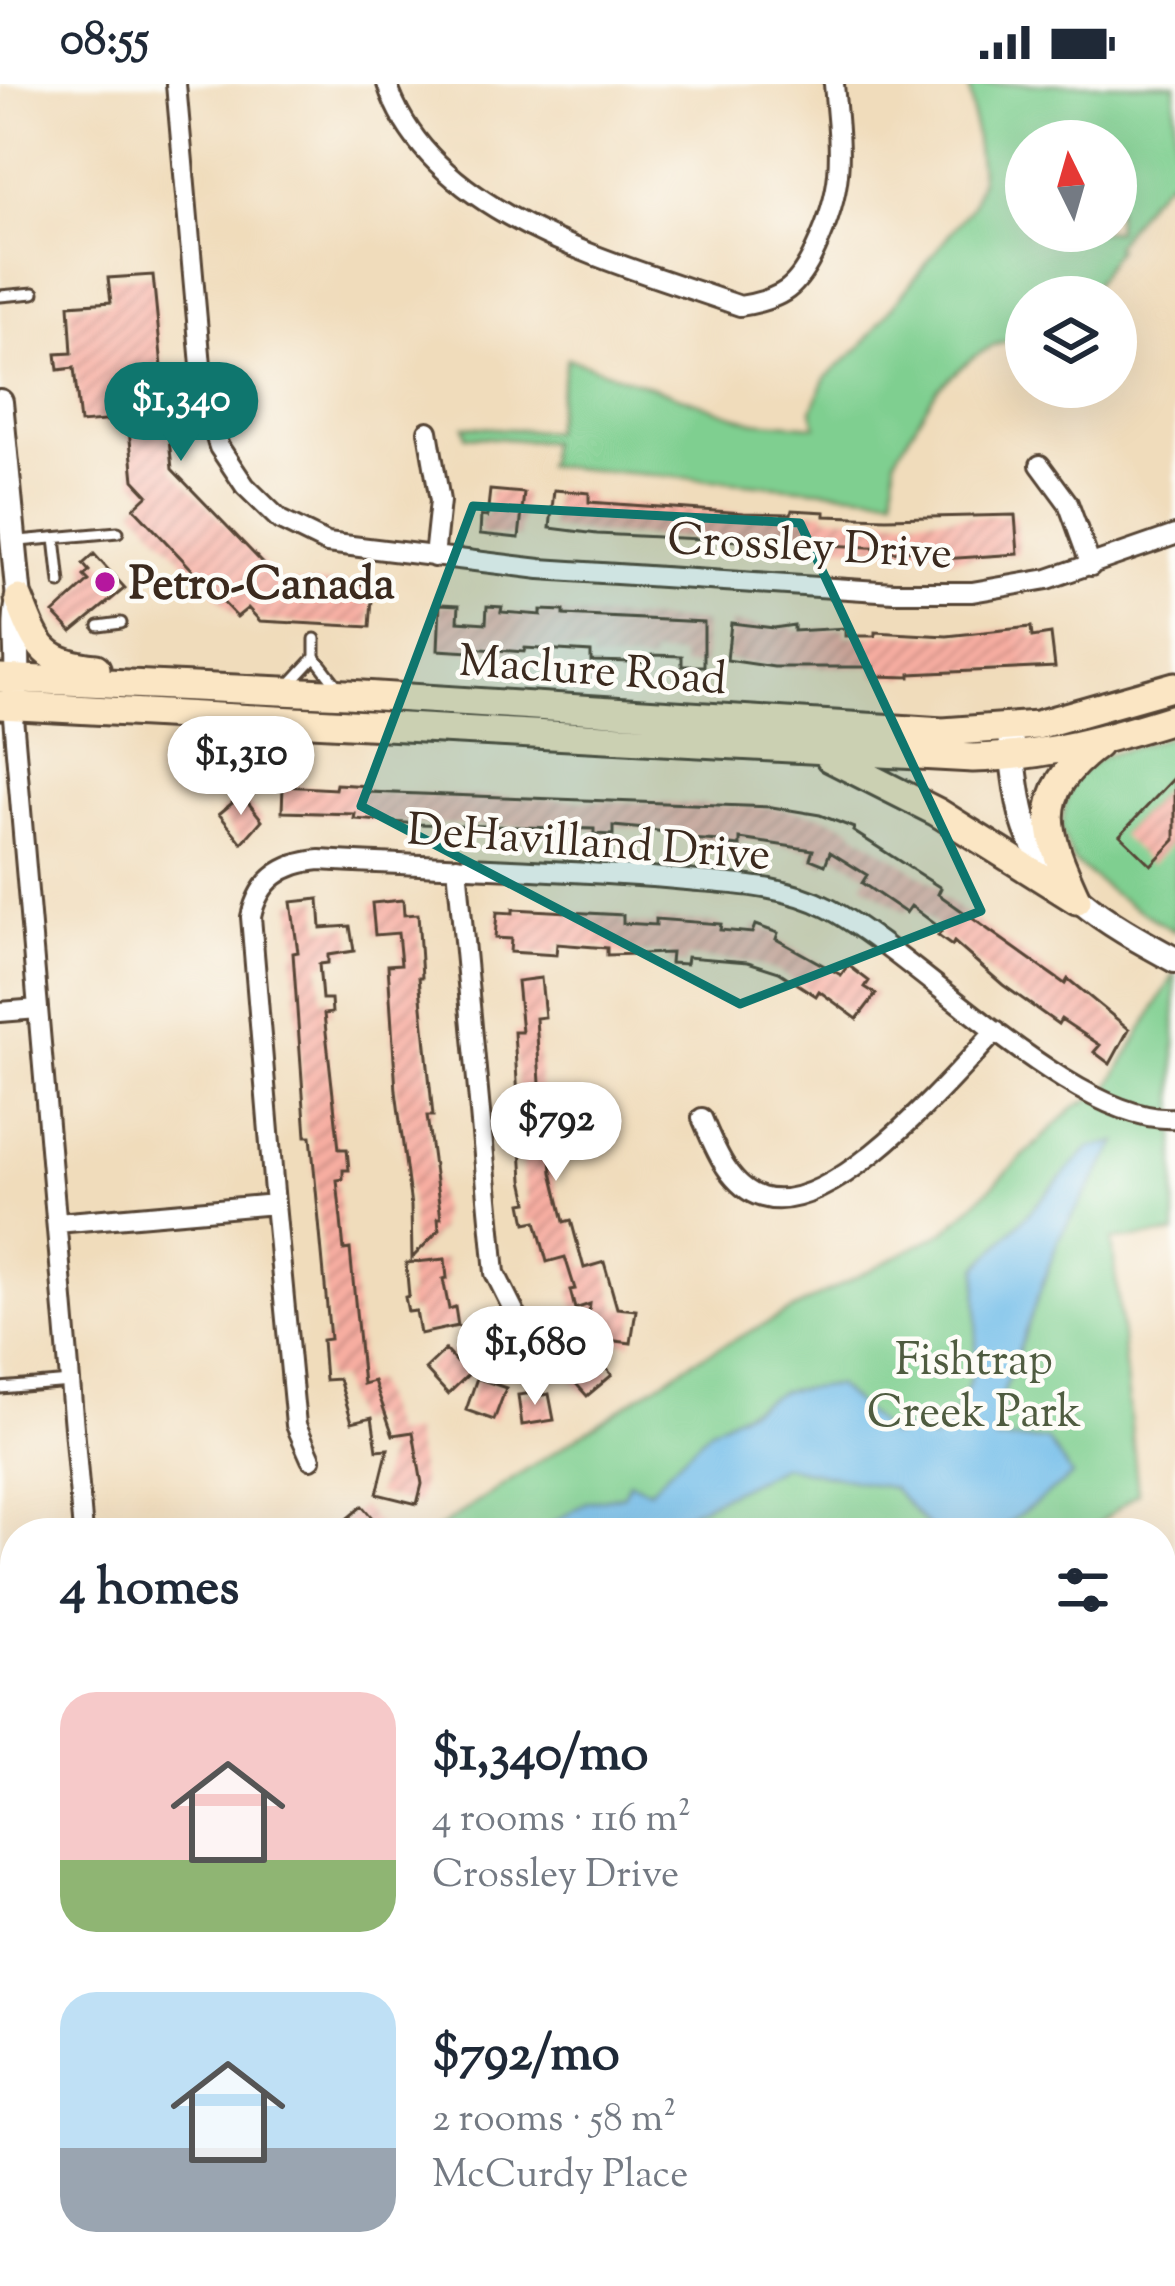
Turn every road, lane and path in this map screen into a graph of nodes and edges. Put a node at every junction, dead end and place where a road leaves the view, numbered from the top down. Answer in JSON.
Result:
{"nodes":[{"id":1,"x":176,"y":84,"type":"edge"},
{"id":2,"x":387,"y":84,"type":"edge"},
{"id":3,"x":834,"y":84,"type":"edge"},
{"id":4,"x":34,"y":293,"type":"dead end"},
{"id":5,"x":0,"y":296,"type":"edge"},
{"id":6,"x":0,"y":402,"type":"edge"},
{"id":7,"x":428,"y":431,"type":"dead end"},
{"id":8,"x":1040,"y":465,"type":"dead end"},
{"id":9,"x":118,"y":532,"type":"dead end"},
{"id":10,"x":1175,"y":535,"type":"edge"},
{"id":11,"x":55,"y":538,"type":"junction"},
{"id":12,"x":14,"y":542,"type":"junction"},
{"id":13,"x":434,"y":557,"type":"junction"},
{"id":14,"x":1090,"y":566,"type":"junction"},
{"id":15,"x":59,"y":584,"type":"dead end"},
{"id":16,"x":19,"y":599,"type":"junction"},
{"id":17,"x":121,"y":623,"type":"dead end"},
{"id":18,"x":99,"y":626,"type":"dead end"},
{"id":19,"x":315,"y":639,"type":"dead end"},
{"id":20,"x":314,"y":657,"type":"junction"},
{"id":21,"x":143,"y":685,"type":"junction"},
{"id":22,"x":1175,"y":686,"type":"edge"},
{"id":23,"x":6,"y":690,"type":"edge"},
{"id":24,"x":281,"y":691,"type":"junction"},
{"id":25,"x":347,"y":694,"type":"junction"},
{"id":26,"x":1175,"y":718,"type":"edge"},
{"id":27,"x":1009,"y":729,"type":"junction"},
{"id":28,"x":1100,"y":743,"type":"junction"},
{"id":29,"x":816,"y":751,"type":"junction"},
{"id":30,"x":1013,"y":758,"type":"junction"},
{"id":31,"x":457,"y":866,"type":"junction"},
{"id":32,"x":1077,"y":901,"type":"junction"},
{"id":33,"x":1175,"y":960,"type":"edge"},
{"id":34,"x":38,"y":1009,"type":"junction"},
{"id":35,"x":0,"y":1012,"type":"edge"},
{"id":36,"x":997,"y":1031,"type":"junction"},
{"id":37,"x":702,"y":1118,"type":"dead end"},
{"id":38,"x":1175,"y":1118,"type":"edge"},
{"id":39,"x":275,"y":1204,"type":"junction"},
{"id":40,"x":57,"y":1223,"type":"junction"},
{"id":41,"x":525,"y":1333,"type":"dead end"},
{"id":42,"x":70,"y":1382,"type":"junction"},
{"id":43,"x":0,"y":1388,"type":"edge"},
{"id":44,"x":311,"y":1459,"type":"dead end"},
{"id":45,"x":82,"y":1518,"type":"edge"}],
"edges":[{"from":1,"to":13,"type":"street","name":"Crossley Drive"},
{"from":2,"to":3,"type":"street"},
{"from":4,"to":5,"type":"lane"},
{"from":6,"to":12,"type":"street"},
{"from":7,"to":13,"type":"street"},
{"from":8,"to":14,"type":"street"},
{"from":9,"to":11,"type":"lane"},
{"from":10,"to":14,"type":"street","name":"Crossley Drive"},
{"from":11,"to":12,"type":"lane"},
{"from":11,"to":15,"type":"lane"},
{"from":12,"to":16,"type":"street"},
{"from":13,"to":14,"type":"street","name":"Crossley Drive"},
{"from":16,"to":21,"type":"main road"},
{"from":16,"to":23,"type":"street"},
{"from":17,"to":18,"type":"lane"},
{"from":19,"to":20,"type":"lane"},
{"from":20,"to":24,"type":"lane"},
{"from":20,"to":25,"type":"lane"},
{"from":21,"to":23,"type":"main road","name":"Maclure Road"},
{"from":21,"to":24,"type":"main road","name":"Maclure Road"},
{"from":22,"to":27,"type":"main road","name":"Maclure Road"},
{"from":23,"to":29,"type":"main road","name":"Maclure Road"},
{"from":23,"to":34,"type":"street"},
{"from":24,"to":25,"type":"main road","name":"Maclure Road"},
{"from":25,"to":27,"type":"main road","name":"Maclure Road"},
{"from":26,"to":28,"type":"main road","name":"Maclure Road"},
{"from":27,"to":30,"type":"street"},
{"from":28,"to":30,"type":"main road","name":"Maclure Road"},
{"from":28,"to":32,"type":"main road"},
{"from":29,"to":30,"type":"main road","name":"Maclure Road"},
{"from":29,"to":32,"type":"main road"},
{"from":30,"to":32,"type":"street"},
{"from":31,"to":36,"type":"street","name":"DeHavilland Drive"},
{"from":31,"to":39,"type":"street","name":"DeHavilland Drive"},
{"from":31,"to":41,"type":"street"},
{"from":32,"to":33,"type":"street"},
{"from":34,"to":35,"type":"street"},
{"from":34,"to":40,"type":"street"},
{"from":36,"to":37,"type":"street"},
{"from":36,"to":38,"type":"street","name":"DeHavilland Drive"},
{"from":39,"to":40,"type":"street"},
{"from":39,"to":44,"type":"street"},
{"from":40,"to":42,"type":"street"},
{"from":42,"to":43,"type":"lane"},
{"from":42,"to":45,"type":"street"}]}
